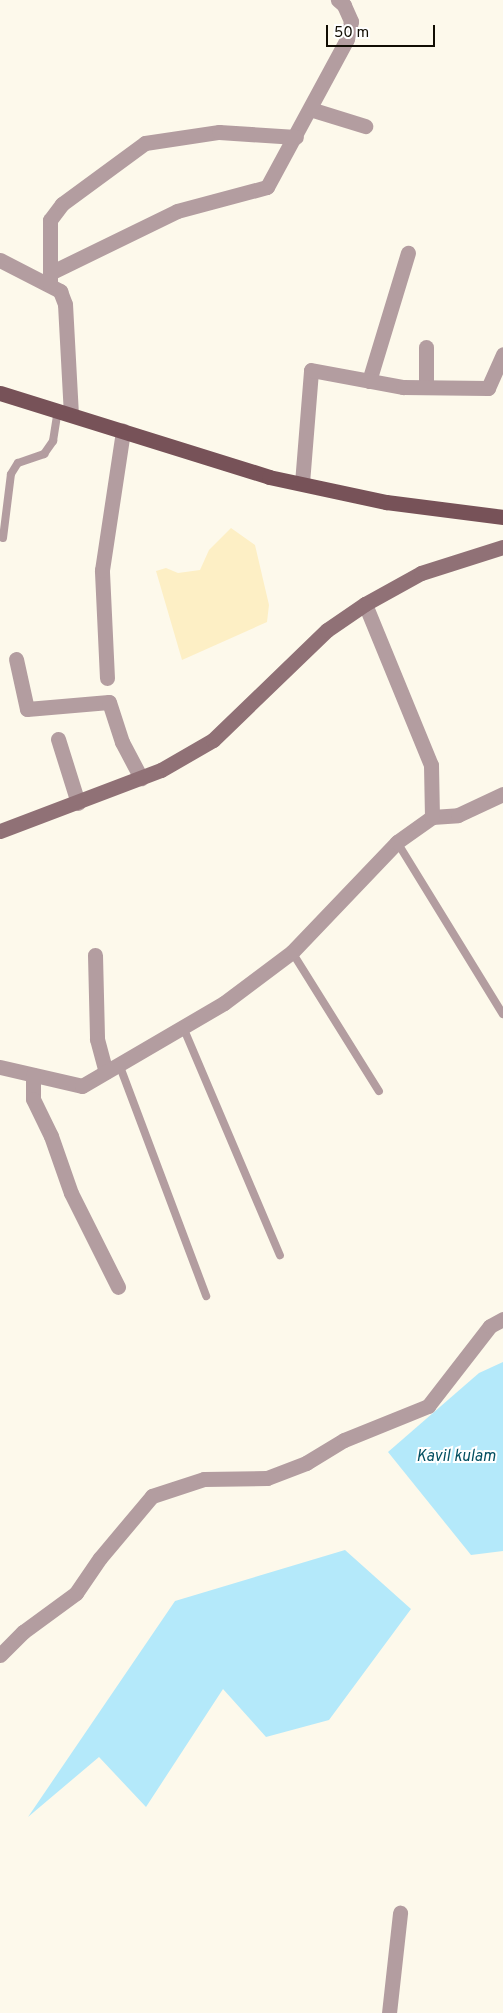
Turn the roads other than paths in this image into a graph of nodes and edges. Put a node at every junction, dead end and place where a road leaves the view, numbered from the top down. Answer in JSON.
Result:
{"nodes":[{"id":1,"x":338,"y":0,"type":"edge"},
{"id":2,"x":310,"y":109,"type":"junction"},
{"id":3,"x":365,"y":126,"type":"dead end"},
{"id":4,"x":296,"y":137,"type":"junction"},
{"id":5,"x":408,"y":253,"type":"dead end"},
{"id":6,"x":0,"y":260,"type":"edge"},
{"id":7,"x":50,"y":278,"type":"junction"},
{"id":8,"x":426,"y":347,"type":"dead end"},
{"id":9,"x":503,"y":354,"type":"edge"},
{"id":10,"x":370,"y":382,"type":"junction"},
{"id":11,"x":426,"y":387,"type":"junction"},
{"id":12,"x":0,"y":393,"type":"edge"},
{"id":13,"x":64,"y":412,"type":"junction"},
{"id":14,"x":124,"y":431,"type":"junction"},
{"id":15,"x":302,"y":484,"type":"junction"},
{"id":16,"x":503,"y":517,"type":"edge"},
{"id":17,"x":3,"y":538,"type":"dead end"},
{"id":18,"x":503,"y":547,"type":"edge"},
{"id":19,"x":365,"y":604,"type":"junction"},
{"id":20,"x":16,"y":659,"type":"dead end"},
{"id":21,"x":107,"y":678,"type":"dead end"},
{"id":22,"x":58,"y":739,"type":"dead end"},
{"id":23,"x":141,"y":778,"type":"junction"},
{"id":24,"x":503,"y":794,"type":"edge"},
{"id":25,"x":78,"y":803,"type":"junction"},
{"id":26,"x":432,"y":817,"type":"junction"},
{"id":27,"x":0,"y":832,"type":"edge"},
{"id":28,"x":397,"y":842,"type":"junction"},
{"id":29,"x":292,"y":952,"type":"junction"},
{"id":30,"x":95,"y":954,"type":"dead end"},
{"id":31,"x":503,"y":1014,"type":"edge"},
{"id":32,"x":183,"y":1027,"type":"junction"},
{"id":33,"x":0,"y":1067,"type":"edge"},
{"id":34,"x":112,"y":1068,"type":"junction"},
{"id":35,"x":33,"y":1075,"type":"junction"},
{"id":36,"x":379,"y":1092,"type":"dead end"},
{"id":37,"x":280,"y":1255,"type":"dead end"},
{"id":38,"x":118,"y":1287,"type":"dead end"},
{"id":39,"x":206,"y":1296,"type":"dead end"},
{"id":40,"x":503,"y":1319,"type":"edge"},
{"id":41,"x":0,"y":1655,"type":"edge"},
{"id":42,"x":400,"y":1913,"type":"dead end"},
{"id":43,"x":389,"y":2013,"type":"edge"}],
"edges":[{"from":1,"to":2,"type":"street"},
{"from":2,"to":3,"type":"street"},
{"from":2,"to":4,"type":"street"},
{"from":4,"to":7,"type":"street"},
{"from":4,"to":7,"type":"street"},
{"from":5,"to":10,"type":"street"},
{"from":6,"to":7,"type":"street"},
{"from":7,"to":13,"type":"street"},
{"from":8,"to":11,"type":"street"},
{"from":9,"to":11,"type":"street"},
{"from":10,"to":11,"type":"street"},
{"from":10,"to":15,"type":"street"},
{"from":12,"to":13,"type":"main road"},
{"from":13,"to":14,"type":"main road"},
{"from":13,"to":17,"type":"lane"},
{"from":14,"to":15,"type":"main road"},
{"from":14,"to":21,"type":"street"},
{"from":15,"to":16,"type":"main road"},
{"from":18,"to":19,"type":"main road"},
{"from":19,"to":23,"type":"main road"},
{"from":19,"to":26,"type":"street"},
{"from":20,"to":23,"type":"street"},
{"from":22,"to":25,"type":"street"},
{"from":23,"to":25,"type":"main road"},
{"from":24,"to":26,"type":"street"},
{"from":25,"to":27,"type":"main road"},
{"from":26,"to":28,"type":"street"},
{"from":28,"to":29,"type":"street"},
{"from":28,"to":31,"type":"lane"},
{"from":29,"to":32,"type":"street"},
{"from":29,"to":36,"type":"lane"},
{"from":30,"to":34,"type":"street"},
{"from":32,"to":34,"type":"street"},
{"from":32,"to":37,"type":"lane"},
{"from":33,"to":35,"type":"street"},
{"from":34,"to":35,"type":"street"},
{"from":34,"to":39,"type":"lane"},
{"from":35,"to":38,"type":"street"},
{"from":40,"to":41,"type":"street"},
{"from":42,"to":43,"type":"street"}]}
